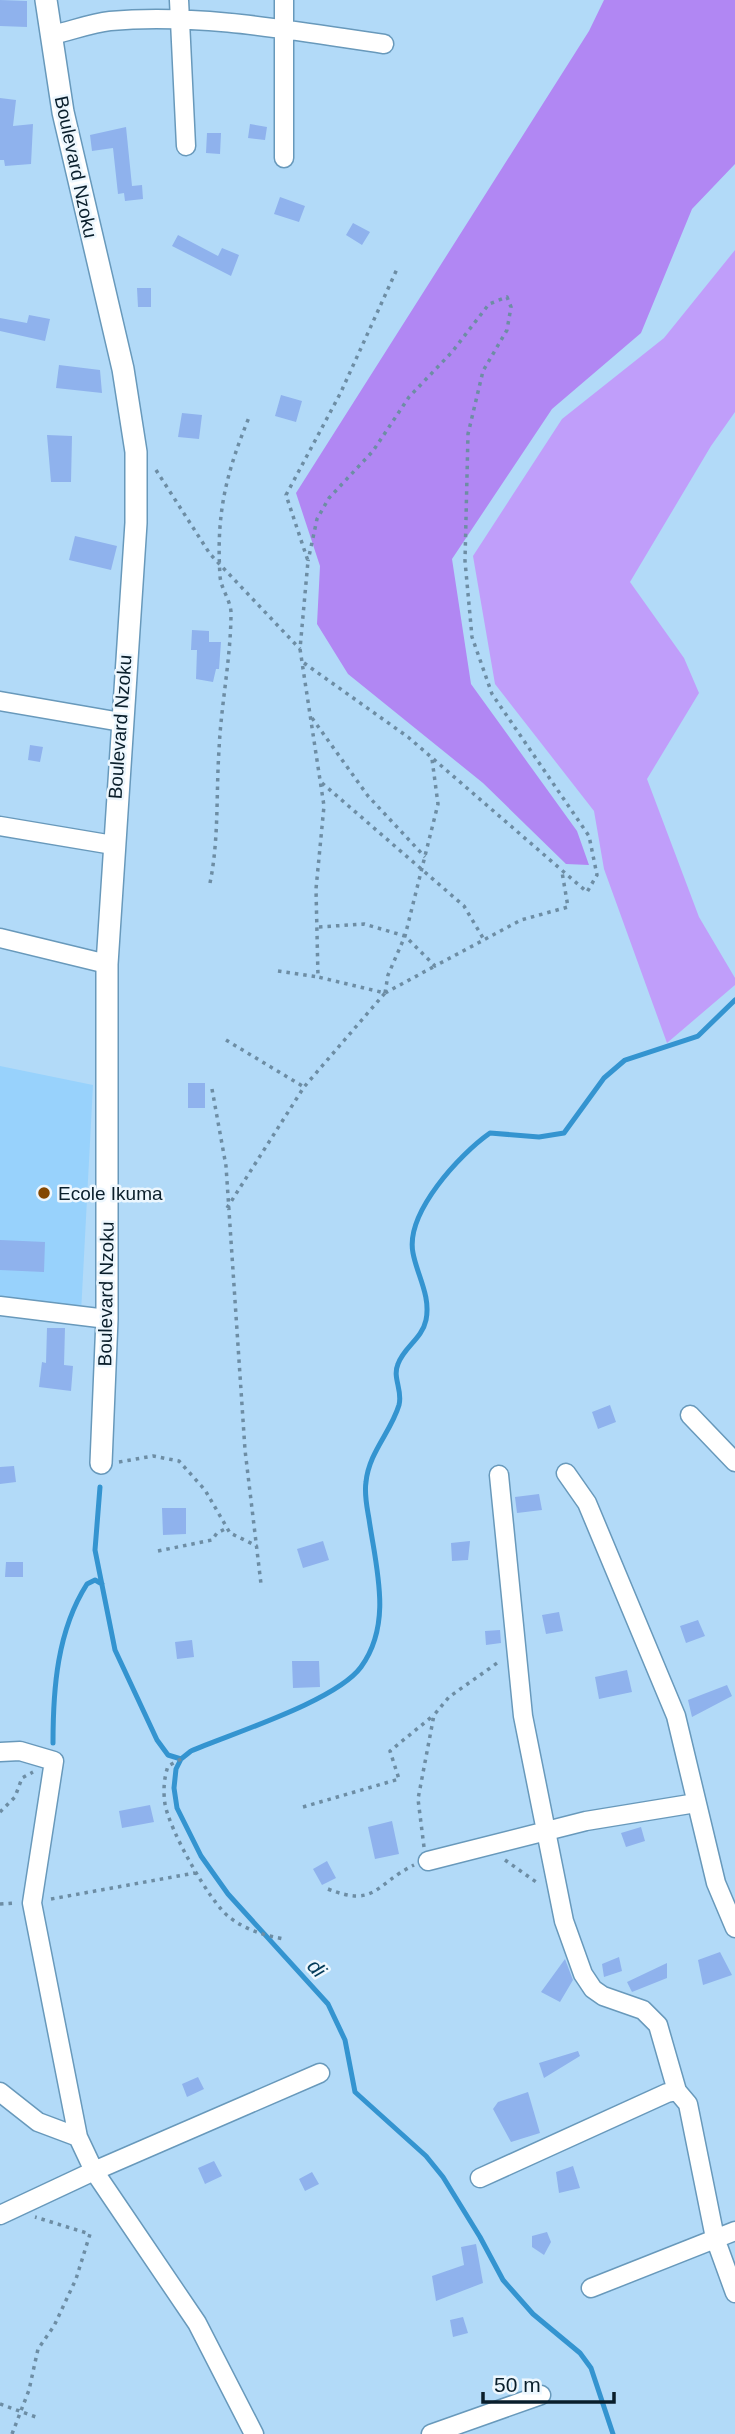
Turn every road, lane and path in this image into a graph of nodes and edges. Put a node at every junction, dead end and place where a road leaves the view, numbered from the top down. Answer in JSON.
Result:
{"nodes":[{"id":1,"x":46,"y":0,"type":"edge"},
{"id":2,"x":179,"y":0,"type":"edge"},
{"id":3,"x":284,"y":0,"type":"edge"},
{"id":4,"x":180,"y":21,"type":"junction"},
{"id":5,"x":282,"y":30,"type":"junction"},
{"id":6,"x":52,"y":35,"type":"junction"},
{"id":7,"x":384,"y":44,"type":"dead end"},
{"id":8,"x":186,"y":146,"type":"dead end"},
{"id":9,"x":284,"y":158,"type":"dead end"},
{"id":10,"x":397,"y":269,"type":"dead end"},
{"id":11,"x":250,"y":415,"type":"dead end"},
{"id":12,"x":136,"y":452,"type":"junction"},
{"id":13,"x":307,"y":561,"type":"junction"},
{"id":14,"x":219,"y":563,"type":"junction"},
{"id":15,"x":300,"y":649,"type":"junction"},
{"id":16,"x":304,"y":663,"type":"junction"},
{"id":17,"x":0,"y":701,"type":"edge"},
{"id":18,"x":311,"y":716,"type":"junction"},
{"id":19,"x":121,"y":722,"type":"junction"},
{"id":20,"x":432,"y":757,"type":"junction"},
{"id":21,"x":322,"y":783,"type":"junction"},
{"id":22,"x":0,"y":826,"type":"edge"},
{"id":23,"x":113,"y":845,"type":"junction"},
{"id":24,"x":425,"y":857,"type":"junction"},
{"id":25,"x":422,"y":867,"type":"junction"},
{"id":26,"x":562,"y":872,"type":"junction"},
{"id":27,"x":210,"y":883,"type":"dead end"},
{"id":28,"x":319,"y":927,"type":"junction"},
{"id":29,"x":405,"y":936,"type":"junction"},
{"id":30,"x":0,"y":938,"type":"edge"},
{"id":31,"x":483,"y":938,"type":"junction"},
{"id":32,"x":107,"y":964,"type":"junction"},
{"id":33,"x":435,"y":966,"type":"junction"},
{"id":34,"x":278,"y":971,"type":"dead end"},
{"id":35,"x":318,"y":977,"type":"junction"},
{"id":36,"x":385,"y":993,"type":"junction"},
{"id":37,"x":226,"y":1040,"type":"dead end"},
{"id":38,"x":304,"y":1087,"type":"junction"},
{"id":39,"x":212,"y":1089,"type":"dead end"},
{"id":40,"x":228,"y":1208,"type":"junction"},
{"id":41,"x":0,"y":1307,"type":"edge"},
{"id":42,"x":107,"y":1319,"type":"junction"},
{"id":43,"x":690,"y":1415,"type":"dead end"},
{"id":44,"x":735,"y":1462,"type":"edge"},
{"id":45,"x":101,"y":1463,"type":"joint"},
{"id":46,"x":566,"y":1473,"type":"dead end"},
{"id":47,"x":499,"y":1475,"type":"dead end"},
{"id":48,"x":227,"y":1528,"type":"junction"},
{"id":49,"x":257,"y":1546,"type":"junction"},
{"id":50,"x":158,"y":1551,"type":"dead end"},
{"id":51,"x":261,"y":1584,"type":"dead end"},
{"id":52,"x":516,"y":1651,"type":"junction"},
{"id":53,"x":434,"y":1714,"type":"junction"},
{"id":54,"x":0,"y":1752,"type":"edge"},
{"id":55,"x":181,"y":1759,"type":"dead end"},
{"id":56,"x":54,"y":1761,"type":"junction"},
{"id":57,"x":696,"y":1803,"type":"junction"},
{"id":58,"x":303,"y":1807,"type":"dead end"},
{"id":59,"x":0,"y":1812,"type":"edge"},
{"id":60,"x":545,"y":1831,"type":"junction"},
{"id":61,"x":484,"y":1847,"type":"junction"},
{"id":62,"x":428,"y":1861,"type":"junction"},
{"id":63,"x":196,"y":1873,"type":"junction"},
{"id":64,"x":328,"y":1889,"type":"dead end"},
{"id":65,"x":32,"y":1903,"type":"junction"},
{"id":66,"x":0,"y":1904,"type":"edge"},
{"id":67,"x":561,"y":1909,"type":"junction"},
{"id":68,"x":735,"y":1928,"type":"edge"},
{"id":69,"x":284,"y":1939,"type":"dead end"},
{"id":70,"x":320,"y":2073,"type":"dead end"},
{"id":71,"x":677,"y":2091,"type":"junction"},
{"id":72,"x":0,"y":2092,"type":"edge"},
{"id":73,"x":78,"y":2137,"type":"junction"},
{"id":74,"x":94,"y":2171,"type":"junction"},
{"id":75,"x":480,"y":2178,"type":"dead end"},
{"id":76,"x":6,"y":2212,"type":"edge"},
{"id":77,"x":735,"y":2231,"type":"edge"},
{"id":78,"x":715,"y":2238,"type":"junction"},
{"id":79,"x":591,"y":2288,"type":"dead end"},
{"id":80,"x":735,"y":2293,"type":"edge"},
{"id":81,"x":541,"y":2395,"type":"dead end"},
{"id":82,"x":0,"y":2404,"type":"edge"},
{"id":83,"x":21,"y":2411,"type":"junction"},
{"id":84,"x":36,"y":2417,"type":"dead end"},
{"id":85,"x":12,"y":2434,"type":"edge"},
{"id":86,"x":254,"y":2434,"type":"edge"},
{"id":87,"x":431,"y":2434,"type":"edge"}],
"edges":[{"from":1,"to":6,"type":"street","name":"Boulevard Nzoku"},
{"from":2,"to":4,"type":"street"},
{"from":3,"to":5,"type":"street"},
{"from":4,"to":5,"type":"street"},
{"from":4,"to":6,"type":"street"},
{"from":4,"to":8,"type":"street"},
{"from":5,"to":7,"type":"street"},
{"from":5,"to":9,"type":"street"},
{"from":6,"to":12,"type":"street","name":"Boulevard Nzoku"},
{"from":10,"to":13,"type":"path"},
{"from":11,"to":14,"type":"path"},
{"from":12,"to":14,"type":"path"},
{"from":12,"to":19,"type":"street","name":"Boulevard Nzoku"},
{"from":13,"to":15,"type":"path"},
{"from":13,"to":26,"type":"path"},
{"from":14,"to":15,"type":"path"},
{"from":14,"to":27,"type":"path"},
{"from":15,"to":16,"type":"path"},
{"from":16,"to":18,"type":"path"},
{"from":16,"to":20,"type":"path"},
{"from":17,"to":19,"type":"street"},
{"from":18,"to":21,"type":"path"},
{"from":18,"to":24,"type":"path"},
{"from":19,"to":23,"type":"street","name":"Boulevard Nzoku"},
{"from":20,"to":24,"type":"path"},
{"from":20,"to":26,"type":"path"},
{"from":21,"to":25,"type":"path"},
{"from":21,"to":28,"type":"path"},
{"from":22,"to":23,"type":"street"},
{"from":23,"to":32,"type":"street","name":"Boulevard Nzoku"},
{"from":24,"to":25,"type":"path"},
{"from":25,"to":29,"type":"path"},
{"from":25,"to":31,"type":"path"},
{"from":26,"to":31,"type":"path"},
{"from":28,"to":29,"type":"path"},
{"from":28,"to":35,"type":"path"},
{"from":29,"to":33,"type":"path"},
{"from":29,"to":36,"type":"path"},
{"from":30,"to":32,"type":"street"},
{"from":31,"to":33,"type":"path"},
{"from":32,"to":42,"type":"street","name":"Boulevard Nzoku"},
{"from":33,"to":36,"type":"path"},
{"from":34,"to":35,"type":"path"},
{"from":35,"to":36,"type":"path"},
{"from":36,"to":38,"type":"path"},
{"from":37,"to":38,"type":"path"},
{"from":38,"to":40,"type":"path"},
{"from":39,"to":40,"type":"path"},
{"from":40,"to":49,"type":"path"},
{"from":41,"to":42,"type":"street"},
{"from":42,"to":45,"type":"street","name":"Boulevard Nzoku"},
{"from":43,"to":44,"type":"street"},
{"from":45,"to":48,"type":"path"},
{"from":46,"to":57,"type":"street"},
{"from":47,"to":52,"type":"street"},
{"from":48,"to":49,"type":"path"},
{"from":48,"to":50,"type":"path"},
{"from":49,"to":51,"type":"path"},
{"from":52,"to":53,"type":"path"},
{"from":52,"to":60,"type":"street"},
{"from":53,"to":58,"type":"path"},
{"from":53,"to":62,"type":"path"},
{"from":54,"to":56,"type":"street"},
{"from":55,"to":63,"type":"path"},
{"from":56,"to":59,"type":"path"},
{"from":56,"to":65,"type":"street"},
{"from":57,"to":60,"type":"street"},
{"from":57,"to":68,"type":"street"},
{"from":60,"to":61,"type":"street"},
{"from":60,"to":67,"type":"street"},
{"from":61,"to":62,"type":"street"},
{"from":61,"to":67,"type":"path"},
{"from":62,"to":64,"type":"path"},
{"from":63,"to":65,"type":"path"},
{"from":63,"to":69,"type":"path"},
{"from":65,"to":66,"type":"path"},
{"from":65,"to":73,"type":"street"},
{"from":67,"to":71,"type":"street"},
{"from":70,"to":74,"type":"street"},
{"from":71,"to":75,"type":"street"},
{"from":71,"to":78,"type":"street"},
{"from":72,"to":73,"type":"street"},
{"from":73,"to":74,"type":"street"},
{"from":74,"to":76,"type":"street"},
{"from":74,"to":86,"type":"street"},
{"from":76,"to":83,"type":"path"},
{"from":77,"to":78,"type":"street"},
{"from":78,"to":79,"type":"street"},
{"from":78,"to":80,"type":"street"},
{"from":81,"to":87,"type":"street"},
{"from":82,"to":83,"type":"path"},
{"from":83,"to":84,"type":"path"},
{"from":83,"to":85,"type":"path"}]}
